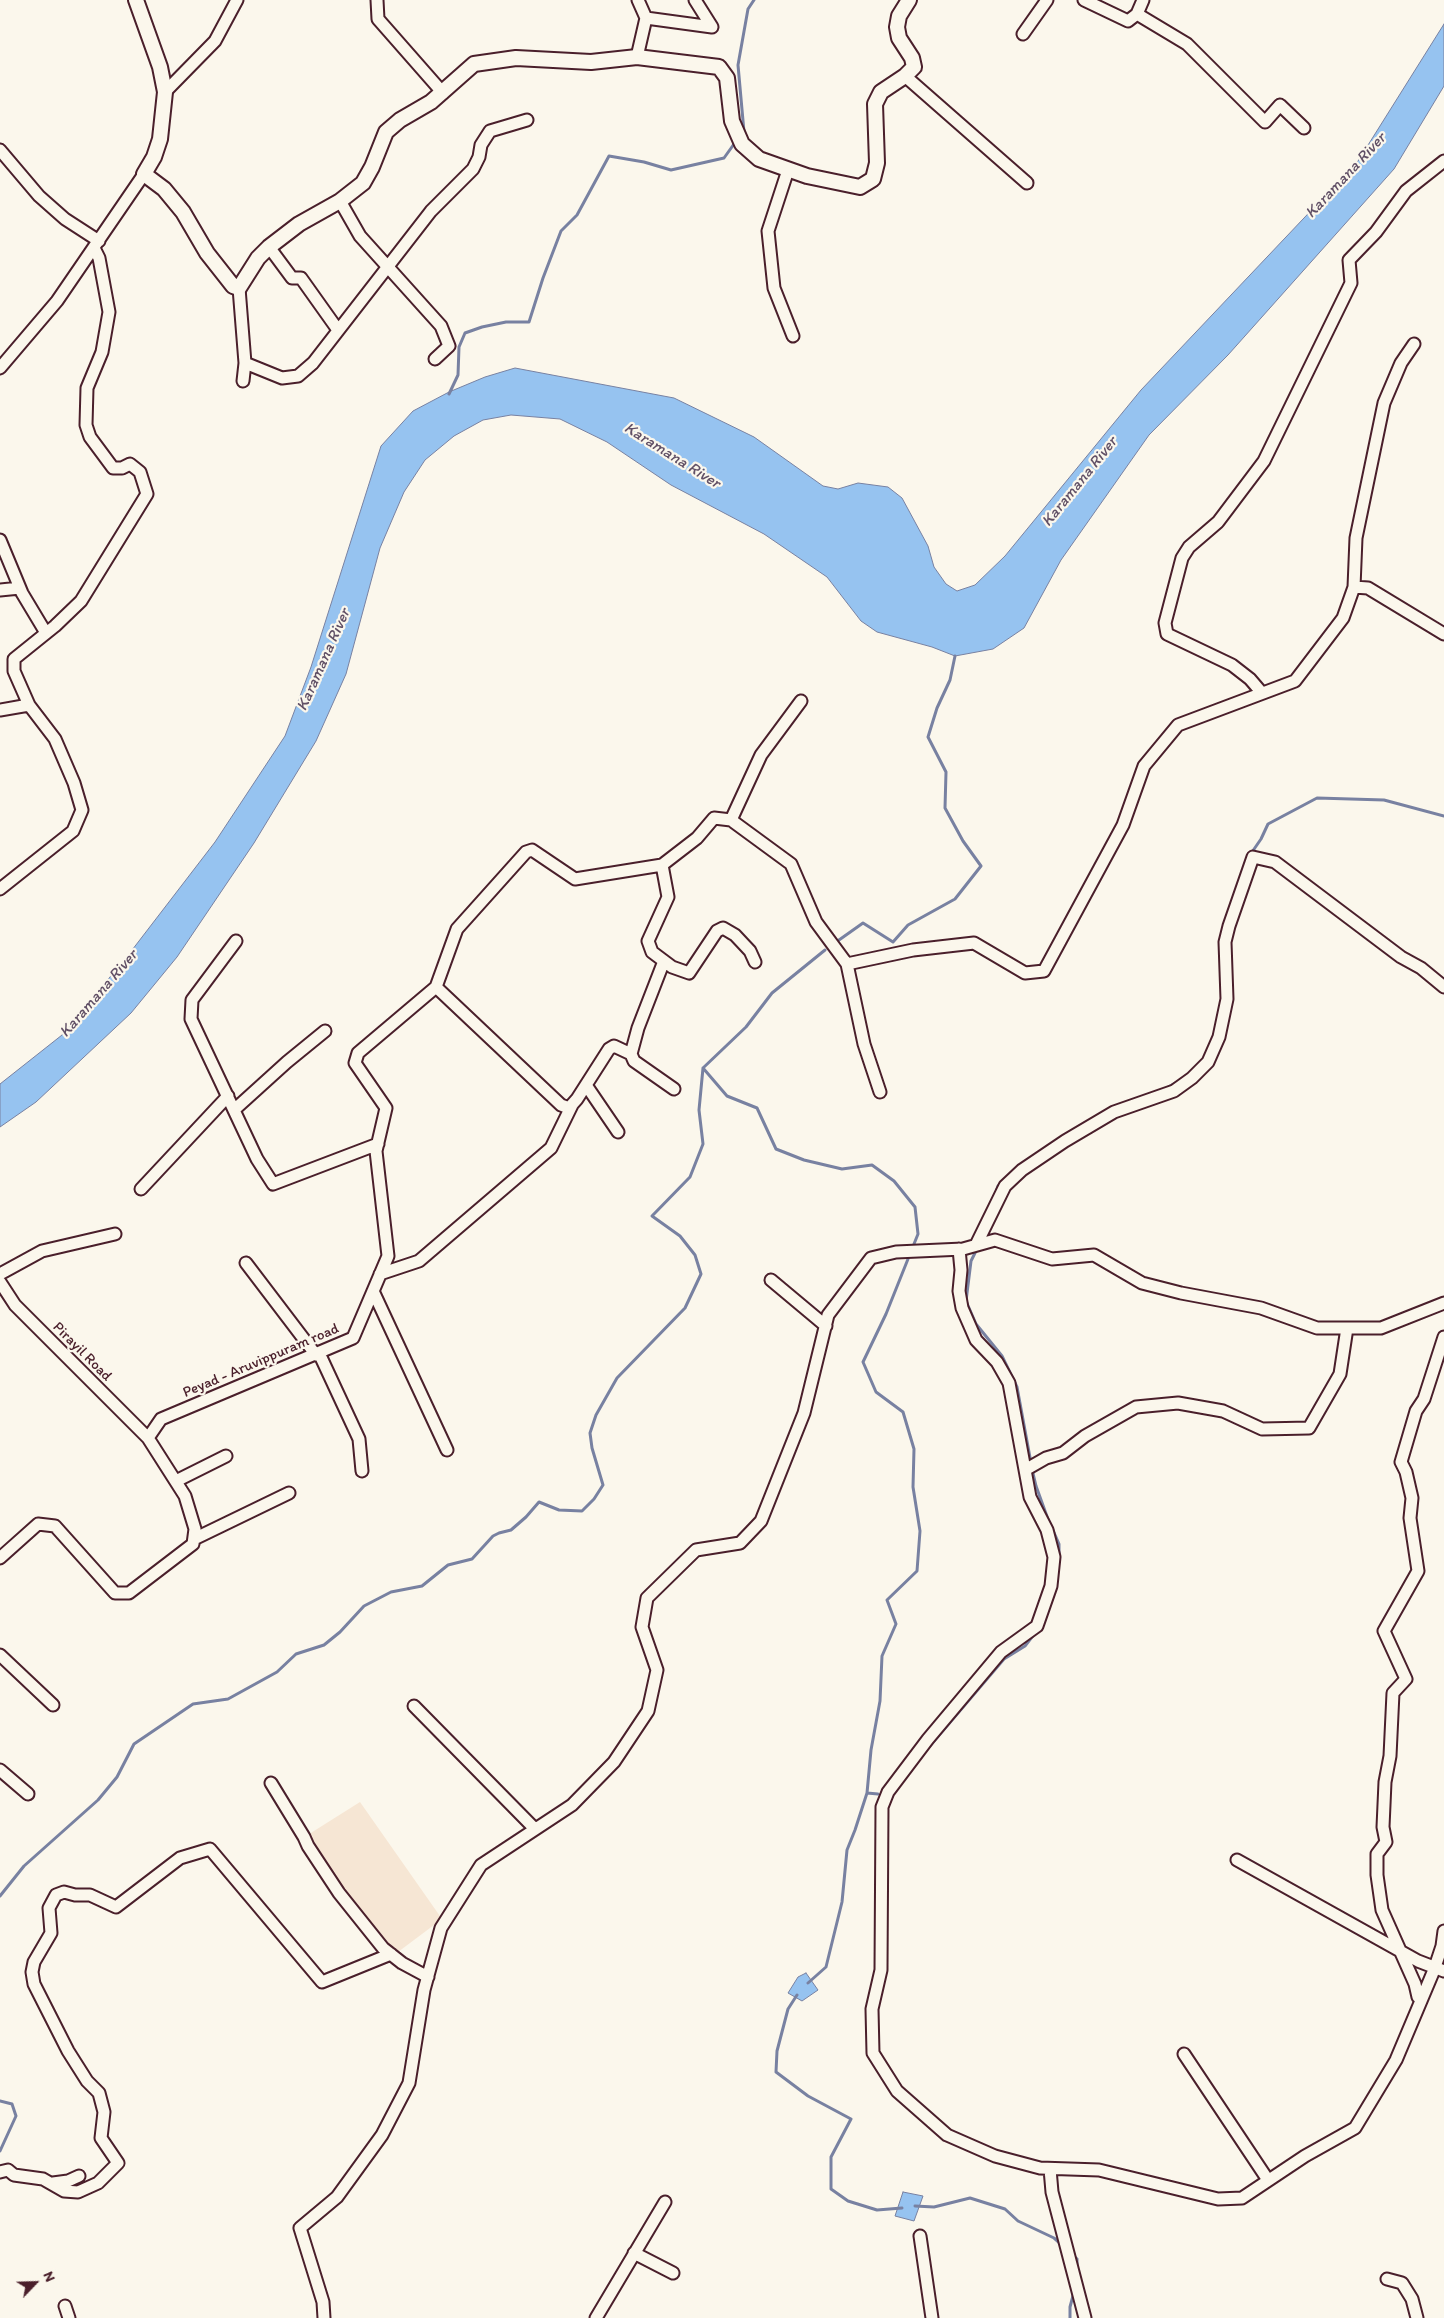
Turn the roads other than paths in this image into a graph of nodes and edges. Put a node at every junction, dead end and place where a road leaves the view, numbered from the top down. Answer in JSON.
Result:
{"nodes":[{"id":1,"x":136,"y":0,"type":"edge"},
{"id":2,"x":237,"y":0,"type":"edge"},
{"id":3,"x":377,"y":0,"type":"edge"},
{"id":4,"x":638,"y":0,"type":"edge"},
{"id":5,"x":695,"y":0,"type":"edge"},
{"id":6,"x":908,"y":0,"type":"edge"},
{"id":7,"x":1047,"y":0,"type":"edge"},
{"id":8,"x":1084,"y":0,"type":"edge"},
{"id":9,"x":1143,"y":0,"type":"edge"},
{"id":10,"x":1137,"y":14,"type":"junction"},
{"id":11,"x":646,"y":18,"type":"junction"},
{"id":12,"x":1024,"y":34,"type":"dead end"},
{"id":13,"x":637,"y":57,"type":"junction"},
{"id":14,"x":905,"y":76,"type":"junction"},
{"id":15,"x":165,"y":92,"type":"junction"},
{"id":16,"x":443,"y":92,"type":"junction"},
{"id":17,"x":527,"y":120,"type":"dead end"},
{"id":18,"x":1304,"y":128,"type":"dead end"},
{"id":19,"x":0,"y":150,"type":"edge"},
{"id":20,"x":1444,"y":161,"type":"edge"},
{"id":21,"x":788,"y":170,"type":"junction"},
{"id":22,"x":144,"y":174,"type":"junction"},
{"id":23,"x":1027,"y":183,"type":"dead end"},
{"id":24,"x":340,"y":201,"type":"junction"},
{"id":25,"x":96,"y":245,"type":"junction"},
{"id":26,"x":269,"y":247,"type":"junction"},
{"id":27,"x":388,"y":267,"type":"junction"},
{"id":28,"x":240,"y":288,"type":"junction"},
{"id":29,"x":338,"y":330,"type":"junction"},
{"id":30,"x":793,"y":336,"type":"dead end"},
{"id":31,"x":1414,"y":344,"type":"dead end"},
{"id":32,"x":435,"y":359,"type":"dead end"},
{"id":33,"x":245,"y":363,"type":"junction"},
{"id":34,"x":0,"y":368,"type":"edge"},
{"id":35,"x":243,"y":381,"type":"dead end"},
{"id":36,"x":0,"y":540,"type":"edge"},
{"id":37,"x":1354,"y":587,"type":"junction"},
{"id":38,"x":20,"y":588,"type":"junction"},
{"id":39,"x":0,"y":590,"type":"edge"},
{"id":40,"x":46,"y":633,"type":"junction"},
{"id":41,"x":1444,"y":634,"type":"edge"},
{"id":42,"x":1262,"y":693,"type":"junction"},
{"id":43,"x":801,"y":701,"type":"dead end"},
{"id":44,"x":28,"y":705,"type":"junction"},
{"id":45,"x":0,"y":710,"type":"edge"},
{"id":46,"x":731,"y":820,"type":"junction"},
{"id":47,"x":662,"y":865,"type":"junction"},
{"id":48,"x":0,"y":889,"type":"edge"},
{"id":49,"x":236,"y":941,"type":"dead end"},
{"id":50,"x":664,"y":961,"type":"junction"},
{"id":51,"x":755,"y":962,"type":"dead end"},
{"id":52,"x":847,"y":964,"type":"junction"},
{"id":53,"x":436,"y":987,"type":"junction"},
{"id":54,"x":1444,"y":987,"type":"edge"},
{"id":55,"x":324,"y":1031,"type":"dead end"},
{"id":56,"x":631,"y":1054,"type":"junction"},
{"id":57,"x":586,"y":1085,"type":"junction"},
{"id":58,"x":674,"y":1089,"type":"dead end"},
{"id":59,"x":880,"y":1092,"type":"dead end"},
{"id":60,"x":228,"y":1096,"type":"junction"},
{"id":61,"x":572,"y":1105,"type":"junction"},
{"id":62,"x":234,"y":1110,"type":"junction"},
{"id":63,"x":618,"y":1132,"type":"dead end"},
{"id":64,"x":378,"y":1144,"type":"junction"},
{"id":65,"x":141,"y":1189,"type":"dead end"},
{"id":66,"x":115,"y":1234,"type":"dead end"},
{"id":67,"x":976,"y":1245,"type":"junction"},
{"id":68,"x":959,"y":1249,"type":"junction"},
{"id":69,"x":246,"y":1263,"type":"dead end"},
{"id":70,"x":0,"y":1274,"type":"edge"},
{"id":71,"x":380,"y":1274,"type":"junction"},
{"id":72,"x":771,"y":1280,"type":"dead end"},
{"id":73,"x":0,"y":1282,"type":"edge"},
{"id":74,"x":373,"y":1291,"type":"junction"},
{"id":75,"x":1444,"y":1303,"type":"edge"},
{"id":76,"x":826,"y":1326,"type":"junction"},
{"id":77,"x":1347,"y":1328,"type":"junction"},
{"id":78,"x":1444,"y":1337,"type":"edge"},
{"id":79,"x":317,"y":1354,"type":"junction"},
{"id":80,"x":148,"y":1438,"type":"junction"},
{"id":81,"x":447,"y":1450,"type":"dead end"},
{"id":82,"x":226,"y":1456,"type":"dead end"},
{"id":83,"x":362,"y":1470,"type":"dead end"},
{"id":84,"x":1026,"y":1470,"type":"junction"},
{"id":85,"x":176,"y":1481,"type":"junction"},
{"id":86,"x":289,"y":1493,"type":"dead end"},
{"id":87,"x":194,"y":1540,"type":"junction"},
{"id":88,"x":0,"y":1558,"type":"edge"},
{"id":89,"x":0,"y":1655,"type":"edge"},
{"id":90,"x":52,"y":1705,"type":"dead end"},
{"id":91,"x":414,"y":1706,"type":"dead end"},
{"id":92,"x":0,"y":1770,"type":"edge"},
{"id":93,"x":271,"y":1782,"type":"dead end"},
{"id":94,"x":28,"y":1794,"type":"dead end"},
{"id":95,"x":536,"y":1829,"type":"junction"},
{"id":96,"x":1237,"y":1860,"type":"dead end"},
{"id":97,"x":1444,"y":1931,"type":"edge"},
{"id":98,"x":1398,"y":1950,"type":"junction"},
{"id":99,"x":387,"y":1951,"type":"junction"},
{"id":100,"x":1439,"y":1969,"type":"edge"},
{"id":101,"x":428,"y":1977,"type":"junction"},
{"id":102,"x":1420,"y":1992,"type":"dead end"},
{"id":103,"x":1184,"y":2054,"type":"dead end"},
{"id":104,"x":1050,"y":2169,"type":"junction"},
{"id":105,"x":0,"y":2172,"type":"edge"},
{"id":106,"x":79,"y":2176,"type":"dead end"},
{"id":107,"x":1268,"y":2180,"type":"junction"},
{"id":108,"x":53,"y":2183,"type":"junction"},
{"id":109,"x":665,"y":2202,"type":"dead end"},
{"id":110,"x":920,"y":2236,"type":"dead end"},
{"id":111,"x":634,"y":2253,"type":"junction"},
{"id":112,"x":673,"y":2273,"type":"dead end"},
{"id":113,"x":1387,"y":2279,"type":"dead end"},
{"id":114,"x":65,"y":2306,"type":"dead end"},
{"id":115,"x":69,"y":2318,"type":"edge"},
{"id":116,"x":324,"y":2318,"type":"edge"},
{"id":117,"x":596,"y":2318,"type":"edge"},
{"id":118,"x":932,"y":2318,"type":"edge"},
{"id":119,"x":1085,"y":2318,"type":"edge"},
{"id":120,"x":1417,"y":2318,"type":"edge"}],
"edges":[{"from":1,"to":15,"type":"street"},
{"from":2,"to":15,"type":"street"},
{"from":3,"to":16,"type":"street"},
{"from":4,"to":11,"type":"street"},
{"from":5,"to":11,"type":"street"},
{"from":6,"to":14,"type":"street"},
{"from":7,"to":12,"type":"street"},
{"from":8,"to":10,"type":"street"},
{"from":9,"to":10,"type":"street"},
{"from":10,"to":18,"type":"street"},
{"from":11,"to":13,"type":"street"},
{"from":13,"to":16,"type":"street"},
{"from":13,"to":21,"type":"street"},
{"from":14,"to":21,"type":"street"},
{"from":14,"to":23,"type":"street"},
{"from":15,"to":22,"type":"street"},
{"from":16,"to":24,"type":"street"},
{"from":17,"to":27,"type":"street"},
{"from":19,"to":25,"type":"street"},
{"from":20,"to":42,"type":"street"},
{"from":21,"to":30,"type":"street"},
{"from":22,"to":25,"type":"street"},
{"from":22,"to":28,"type":"street"},
{"from":24,"to":26,"type":"street"},
{"from":24,"to":27,"type":"street"},
{"from":25,"to":34,"type":"street"},
{"from":25,"to":40,"type":"street"},
{"from":26,"to":28,"type":"street"},
{"from":26,"to":29,"type":"street"},
{"from":27,"to":29,"type":"street"},
{"from":27,"to":32,"type":"street"},
{"from":28,"to":33,"type":"street"},
{"from":29,"to":33,"type":"street"},
{"from":31,"to":37,"type":"street"},
{"from":33,"to":35,"type":"street"},
{"from":36,"to":38,"type":"street"},
{"from":37,"to":41,"type":"street"},
{"from":37,"to":42,"type":"street"},
{"from":38,"to":39,"type":"street"},
{"from":38,"to":40,"type":"street"},
{"from":40,"to":44,"type":"street"},
{"from":42,"to":52,"type":"street"},
{"from":43,"to":46,"type":"street"},
{"from":44,"to":45,"type":"street"},
{"from":44,"to":48,"type":"street"},
{"from":46,"to":47,"type":"street","name":"Peyad - Aruvippuram road"},
{"from":46,"to":52,"type":"street"},
{"from":47,"to":50,"type":"street"},
{"from":47,"to":53,"type":"street","name":"Peyad - Aruvippuram road"},
{"from":49,"to":60,"type":"street"},
{"from":50,"to":51,"type":"street"},
{"from":50,"to":56,"type":"street"},
{"from":52,"to":59,"type":"street"},
{"from":53,"to":61,"type":"street"},
{"from":53,"to":64,"type":"street","name":"Peyad - Aruvippuram road"},
{"from":54,"to":67,"type":"street"},
{"from":55,"to":62,"type":"street"},
{"from":56,"to":57,"type":"street"},
{"from":56,"to":58,"type":"street"},
{"from":57,"to":61,"type":"street"},
{"from":57,"to":63,"type":"street"},
{"from":60,"to":62,"type":"street"},
{"from":60,"to":65,"type":"street"},
{"from":61,"to":71,"type":"street"},
{"from":62,"to":64,"type":"street"},
{"from":64,"to":71,"type":"street","name":"Peyad - Aruvippuram road"},
{"from":66,"to":70,"type":"street"},
{"from":67,"to":68,"type":"street"},
{"from":67,"to":77,"type":"street"},
{"from":68,"to":76,"type":"street"},
{"from":68,"to":84,"type":"street"},
{"from":69,"to":79,"type":"street"},
{"from":71,"to":74,"type":"street","name":"Peyad - Aruvippuram road"},
{"from":72,"to":76,"type":"street"},
{"from":73,"to":80,"type":"street","name":"Pirayil Road"},
{"from":74,"to":79,"type":"street","name":"Peyad - Aruvippuram road"},
{"from":74,"to":81,"type":"street"},
{"from":75,"to":77,"type":"street"},
{"from":76,"to":95,"type":"street"},
{"from":77,"to":84,"type":"street"},
{"from":78,"to":98,"type":"street"},
{"from":79,"to":80,"type":"street","name":"Peyad - Aruvippuram road"},
{"from":79,"to":83,"type":"street"},
{"from":80,"to":85,"type":"street"},
{"from":82,"to":85,"type":"street"},
{"from":84,"to":104,"type":"street"},
{"from":85,"to":87,"type":"street"},
{"from":86,"to":87,"type":"street"},
{"from":87,"to":88,"type":"street"},
{"from":89,"to":90,"type":"street"},
{"from":91,"to":95,"type":"street"},
{"from":92,"to":94,"type":"street"},
{"from":93,"to":99,"type":"street"},
{"from":95,"to":101,"type":"street"},
{"from":96,"to":98,"type":"street"},
{"from":97,"to":100,"type":"street"},
{"from":98,"to":100,"type":"street"},
{"from":98,"to":102,"type":"street"},
{"from":99,"to":101,"type":"street"},
{"from":99,"to":108,"type":"street"},
{"from":100,"to":107,"type":"street"},
{"from":101,"to":116,"type":"street"},
{"from":103,"to":107,"type":"street"},
{"from":104,"to":107,"type":"street"},
{"from":104,"to":119,"type":"street"},
{"from":105,"to":108,"type":"street"},
{"from":106,"to":108,"type":"street"},
{"from":109,"to":111,"type":"street"},
{"from":110,"to":118,"type":"street"},
{"from":111,"to":112,"type":"street"},
{"from":111,"to":117,"type":"street"},
{"from":113,"to":120,"type":"street"},
{"from":114,"to":115,"type":"street"}]}
